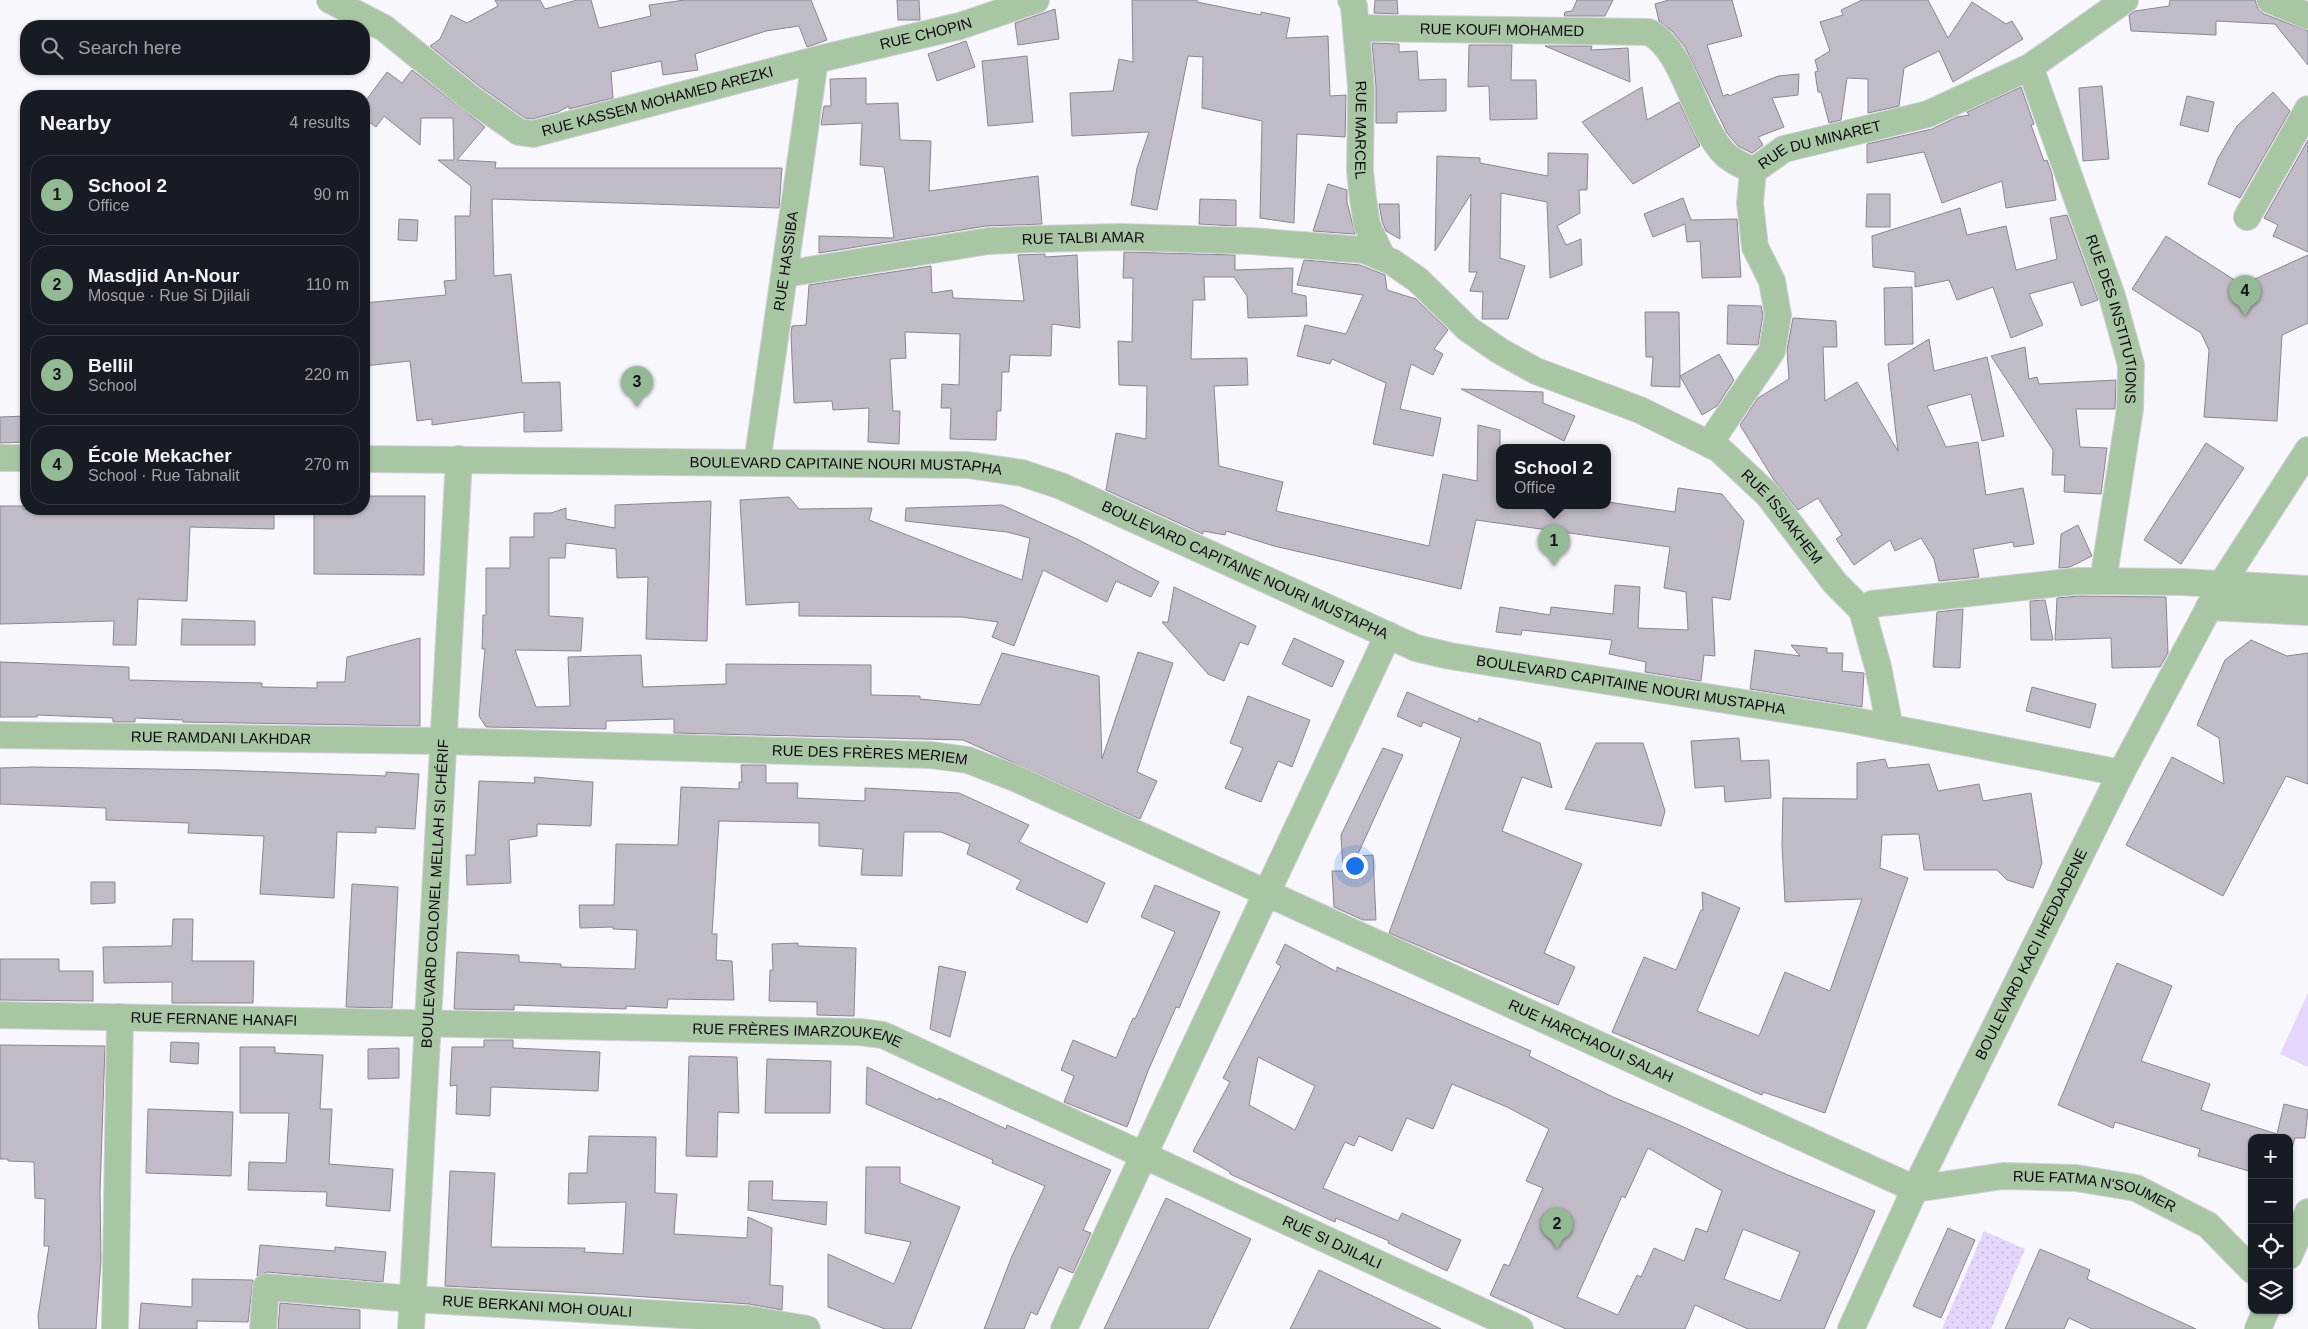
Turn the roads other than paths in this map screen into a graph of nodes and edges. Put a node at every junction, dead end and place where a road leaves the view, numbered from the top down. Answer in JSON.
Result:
{"nodes":[{"id":1,"x":330,"y":0,"type":"edge"},
{"id":2,"x":1036,"y":0,"type":"edge"},
{"id":3,"x":1350,"y":0,"type":"edge"},
{"id":4,"x":2125,"y":0,"type":"edge"},
{"id":5,"x":2270,"y":0,"type":"edge"},
{"id":6,"x":2308,"y":16,"type":"edge"},
{"id":7,"x":369,"y":20,"type":"edge"},
{"id":8,"x":370,"y":21,"type":"edge"},
{"id":9,"x":1356,"y":28,"type":"junction"},
{"id":10,"x":816,"y":60,"type":"junction"},
{"id":11,"x":2030,"y":67,"type":"junction"},
{"id":12,"x":2308,"y":109,"type":"edge"},
{"id":13,"x":1754,"y":171,"type":"junction"},
{"id":14,"x":2247,"y":217,"type":"dead end"},
{"id":15,"x":1382,"y":257,"type":"junction"},
{"id":16,"x":784,"y":274,"type":"junction"},
{"id":17,"x":1709,"y":444,"type":"junction"},
{"id":18,"x":2308,"y":450,"type":"edge"},
{"id":19,"x":0,"y":458,"type":"edge"},
{"id":20,"x":20,"y":458,"type":"edge"},
{"id":21,"x":370,"y":459,"type":"edge"},
{"id":22,"x":459,"y":459,"type":"junction"},
{"id":23,"x":757,"y":463,"type":"junction"},
{"id":24,"x":2103,"y":581,"type":"junction"},
{"id":25,"x":2221,"y":585,"type":"junction"},
{"id":26,"x":2308,"y":589,"type":"edge"},
{"id":27,"x":2209,"y":607,"type":"junction"},
{"id":28,"x":1862,"y":610,"type":"junction"},
{"id":29,"x":2308,"y":612,"type":"edge"},
{"id":30,"x":1388,"y":635,"type":"junction"},
{"id":31,"x":1890,"y":728,"type":"junction"},
{"id":32,"x":0,"y":736,"type":"edge"},
{"id":33,"x":443,"y":741,"type":"junction"},
{"id":34,"x":2120,"y":773,"type":"junction"},
{"id":35,"x":1268,"y":894,"type":"junction"},
{"id":36,"x":0,"y":1014,"type":"edge"},
{"id":37,"x":120,"y":1017,"type":"junction"},
{"id":38,"x":426,"y":1023,"type":"junction"},
{"id":39,"x":1142,"y":1155,"type":"junction"},
{"id":40,"x":1915,"y":1189,"type":"junction"},
{"id":41,"x":2308,"y":1212,"type":"edge"},
{"id":42,"x":2293,"y":1247,"type":"edge"},
{"id":43,"x":2251,"y":1269,"type":"edge"},
{"id":44,"x":413,"y":1299,"type":"junction"},
{"id":45,"x":2264,"y":1314,"type":"edge"},
{"id":46,"x":689,"y":1323,"type":"edge"},
{"id":47,"x":115,"y":1329,"type":"edge"},
{"id":48,"x":263,"y":1329,"type":"edge"},
{"id":49,"x":411,"y":1329,"type":"edge"},
{"id":50,"x":807,"y":1329,"type":"edge"},
{"id":51,"x":1064,"y":1329,"type":"edge"},
{"id":52,"x":1520,"y":1329,"type":"edge"},
{"id":53,"x":1851,"y":1329,"type":"edge"},
{"id":54,"x":2258,"y":1329,"type":"edge"}],
"edges":[{"from":1,"to":7,"type":"street","name":"RUE KASSEM MOHAMED AREZKI"},
{"from":2,"to":10,"type":"street","name":"RUE CHOPIN"},
{"from":3,"to":9,"type":"street","name":"RUE MARCEL"},
{"from":4,"to":11,"type":"street","name":"RUE DU MINARET"},
{"from":5,"to":6,"type":"street"},
{"from":8,"to":10,"type":"street","name":"RUE KASSEM MOHAMED AREZKI"},
{"from":9,"to":13,"type":"street","name":"RUE KOUFI MOHAMED"},
{"from":9,"to":15,"type":"street","name":"RUE MARCEL"},
{"from":10,"to":16,"type":"street","name":"RUE HASSIBA"},
{"from":11,"to":13,"type":"street","name":"RUE DU MINARET"},
{"from":11,"to":24,"type":"street","name":"RUE DES INSTITUTIONS"},
{"from":12,"to":14,"type":"street"},
{"from":13,"to":17,"type":"street","name":"RUE DU MINARET"},
{"from":15,"to":16,"type":"street","name":"RUE TALBI AMAR"},
{"from":15,"to":17,"type":"street","name":"RUE ISSIAKHEM"},
{"from":16,"to":23,"type":"street","name":"RUE HASSIBA"},
{"from":17,"to":28,"type":"street","name":"RUE ISSIAKHEM"},
{"from":18,"to":25,"type":"street","name":"BOULEVARD KACI IHEDDADENE"},
{"from":19,"to":20,"type":"street"},
{"from":21,"to":22,"type":"street","name":"BOULEVARD CAPITAINE NOURI MUSTAPHA"},
{"from":22,"to":23,"type":"street","name":"BOULEVARD CAPITAINE NOURI MUSTAPHA"},
{"from":22,"to":33,"type":"street","name":"BOULEVARD COLONEL MELLAH SI CHÉRIF"},
{"from":23,"to":30,"type":"street","name":"BOULEVARD CAPITAINE NOURI MUSTAPHA"},
{"from":24,"to":25,"type":"street"},
{"from":24,"to":28,"type":"street"},
{"from":25,"to":26,"type":"street"},
{"from":25,"to":27,"type":"street","name":"BOULEVARD KACI IHEDDADENE"},
{"from":27,"to":29,"type":"street"},
{"from":27,"to":34,"type":"street","name":"BOULEVARD KACI IHEDDADENE"},
{"from":28,"to":31,"type":"street"},
{"from":30,"to":31,"type":"street","name":"BOULEVARD CAPITAINE NOURI MUSTAPHA"},
{"from":30,"to":35,"type":"street"},
{"from":31,"to":34,"type":"street","name":"BOULEVARD CAPITAINE NOURI MUSTAPHA"},
{"from":32,"to":33,"type":"street","name":"RUE RAMDANI LAKHDAR"},
{"from":33,"to":35,"type":"street","name":"RUE DES FRÈRES MERIEM"},
{"from":33,"to":38,"type":"street","name":"BOULEVARD COLONEL MELLAH SI CHÉRIF"},
{"from":34,"to":40,"type":"street","name":"BOULEVARD KACI IHEDDADENE"},
{"from":35,"to":39,"type":"street"},
{"from":35,"to":40,"type":"street","name":"RUE HARCHAOUI SALAH"},
{"from":36,"to":37,"type":"street","name":"RUE FERNANE HANAFI"},
{"from":37,"to":38,"type":"street","name":"RUE FERNANE HANAFI"},
{"from":37,"to":47,"type":"street"},
{"from":38,"to":39,"type":"street","name":"RUE FRÈRES IMARZOUKENE"},
{"from":38,"to":44,"type":"street","name":"BOULEVARD COLONEL MELLAH SI CHÉRIF"},
{"from":39,"to":51,"type":"street"},
{"from":39,"to":52,"type":"street","name":"RUE SI DJILALI"},
{"from":40,"to":43,"type":"street","name":"RUE FATMA N'SOUMER"},
{"from":40,"to":53,"type":"street","name":"BOULEVARD KACI IHEDDADENE"},
{"from":41,"to":42,"type":"street"},
{"from":44,"to":46,"type":"street","name":"RUE BERKANI MOH OUALI"},
{"from":44,"to":48,"type":"street","name":"RUE BERKANI MOH OUALI"},
{"from":44,"to":49,"type":"street","name":"BOULEVARD COLONEL MELLAH SI CHÉRIF"},
{"from":45,"to":54,"type":"street"},
{"from":46,"to":50,"type":"street","name":"RUE BERKANI MOH OUALI"}]}
